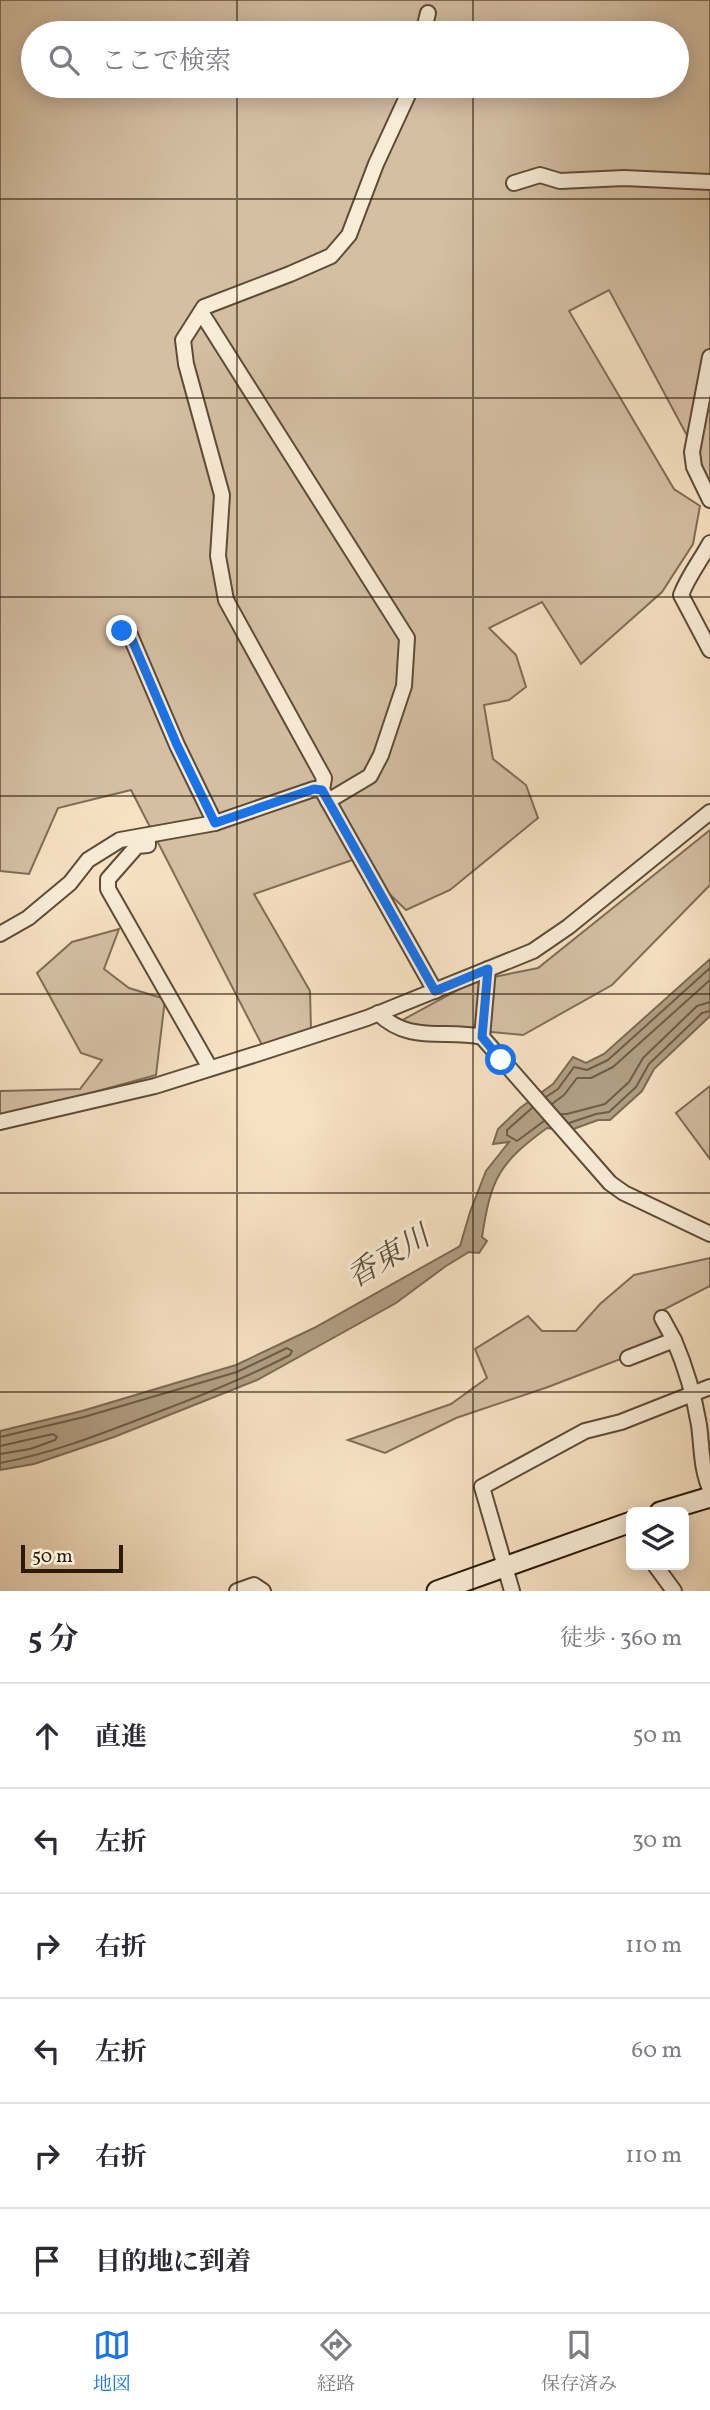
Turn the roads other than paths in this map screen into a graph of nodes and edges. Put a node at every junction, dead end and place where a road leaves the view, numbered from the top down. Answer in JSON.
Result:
{"nodes":[{"id":1,"x":428,"y":13,"type":"dead end"},
{"id":2,"x":426,"y":21,"type":"edge"},
{"id":3,"x":406,"y":98,"type":"edge"},
{"id":4,"x":710,"y":182,"type":"edge"},
{"id":5,"x":514,"y":183,"type":"dead end"},
{"id":6,"x":201,"y":312,"type":"junction"},
{"id":7,"x":710,"y":356,"type":"edge"},
{"id":8,"x":710,"y":500,"type":"edge"},
{"id":9,"x":710,"y":543,"type":"edge"},
{"id":10,"x":124,"y":630,"type":"dead end"},
{"id":11,"x":710,"y":650,"type":"edge"},
{"id":12,"x":325,"y":796,"type":"junction"},
{"id":13,"x":710,"y":812,"type":"edge"},
{"id":14,"x":215,"y":823,"type":"junction"},
{"id":15,"x":148,"y":835,"type":"junction"},
{"id":16,"x":0,"y":934,"type":"edge"},
{"id":17,"x":488,"y":969,"type":"junction"},
{"id":18,"x":435,"y":991,"type":"junction"},
{"id":19,"x":378,"y":1013,"type":"junction"},
{"id":20,"x":482,"y":1037,"type":"junction"},
{"id":21,"x":210,"y":1069,"type":"junction"},
{"id":22,"x":0,"y":1122,"type":"edge"},
{"id":23,"x":710,"y":1234,"type":"edge"},
{"id":24,"x":662,"y":1318,"type":"dead end"},
{"id":25,"x":674,"y":1340,"type":"junction"},
{"id":26,"x":628,"y":1358,"type":"dead end"},
{"id":27,"x":710,"y":1388,"type":"edge"},
{"id":28,"x":692,"y":1395,"type":"junction"},
{"id":29,"x":710,"y":1489,"type":"edge"},
{"id":30,"x":710,"y":1497,"type":"edge"},
{"id":31,"x":677,"y":1507,"type":"edge"},
{"id":32,"x":626,"y":1524,"type":"edge"},
{"id":33,"x":504,"y":1567,"type":"junction"},
{"id":34,"x":659,"y":1570,"type":"edge"},
{"id":35,"x":237,"y":1591,"type":"edge"},
{"id":36,"x":263,"y":1591,"type":"edge"},
{"id":37,"x":437,"y":1591,"type":"edge"},
{"id":38,"x":512,"y":1591,"type":"edge"},
{"id":39,"x":674,"y":1591,"type":"edge"}],
"edges":[{"from":1,"to":2,"type":"street"},
{"from":3,"to":6,"type":"street"},
{"from":4,"to":5,"type":"street"},
{"from":6,"to":12,"type":"street"},
{"from":6,"to":12,"type":"street"},
{"from":7,"to":8,"type":"street"},
{"from":9,"to":11,"type":"street"},
{"from":10,"to":14,"type":"street"},
{"from":12,"to":14,"type":"street"},
{"from":12,"to":18,"type":"street"},
{"from":13,"to":17,"type":"street"},
{"from":14,"to":15,"type":"street"},
{"from":15,"to":16,"type":"street"},
{"from":15,"to":21,"type":"street"},
{"from":17,"to":18,"type":"street"},
{"from":17,"to":20,"type":"street"},
{"from":18,"to":19,"type":"street"},
{"from":19,"to":20,"type":"street"},
{"from":19,"to":21,"type":"street"},
{"from":20,"to":23,"type":"street"},
{"from":21,"to":22,"type":"street"},
{"from":24,"to":25,"type":"street"},
{"from":25,"to":26,"type":"street"},
{"from":25,"to":28,"type":"street"},
{"from":27,"to":28,"type":"street"},
{"from":28,"to":29,"type":"street"},
{"from":28,"to":33,"type":"street"},
{"from":30,"to":31,"type":"street"},
{"from":32,"to":33,"type":"street"},
{"from":33,"to":37,"type":"street"},
{"from":33,"to":38,"type":"street"},
{"from":34,"to":39,"type":"street"},
{"from":35,"to":36,"type":"street"}]}
